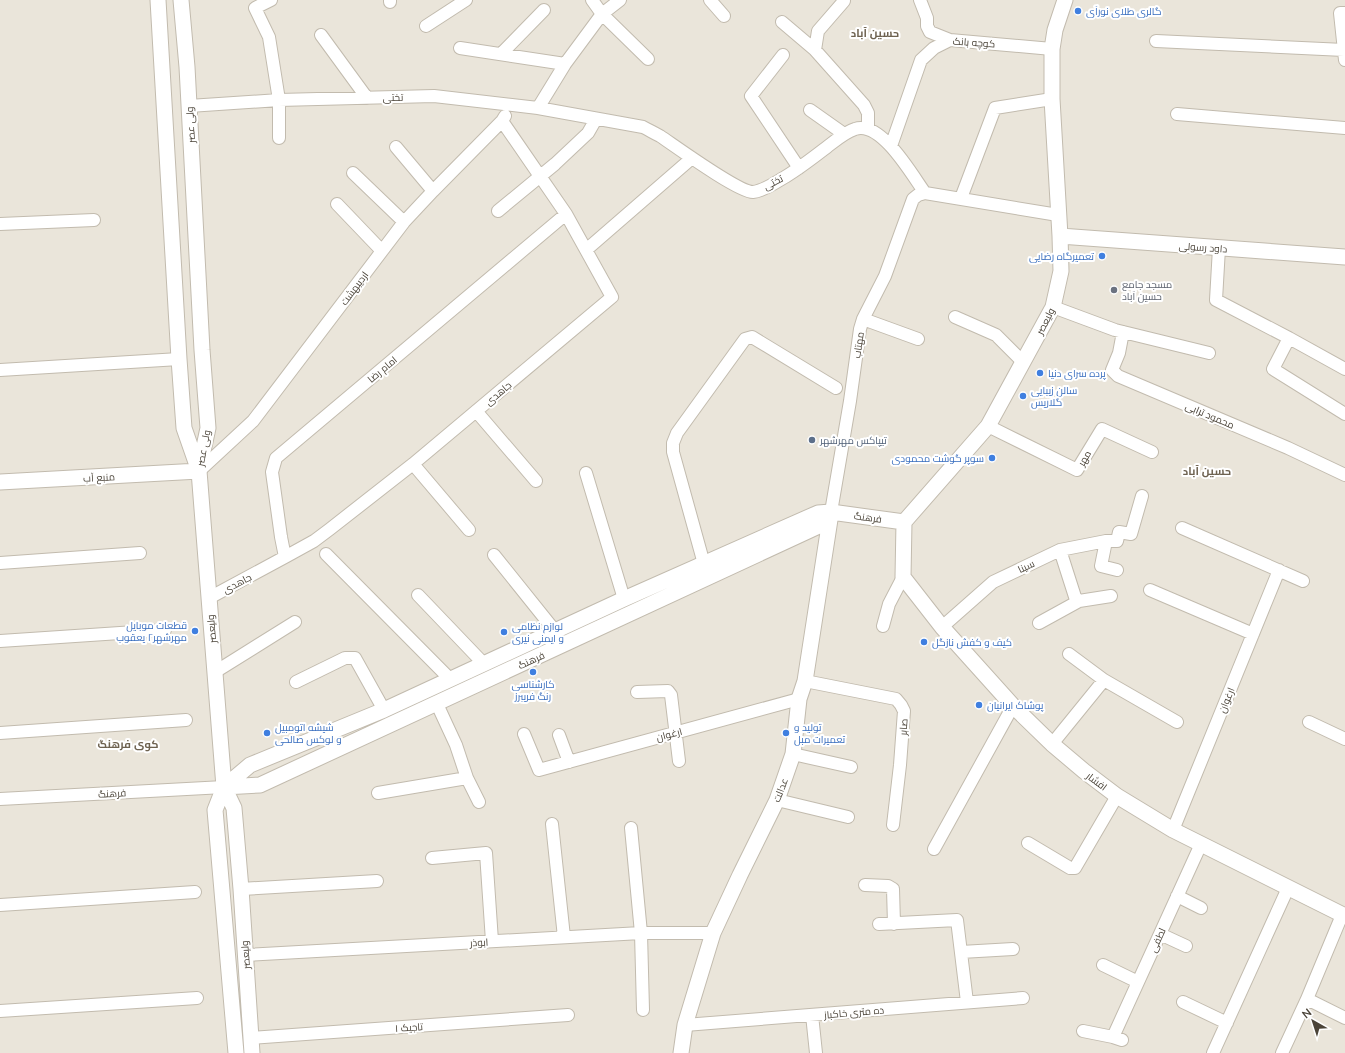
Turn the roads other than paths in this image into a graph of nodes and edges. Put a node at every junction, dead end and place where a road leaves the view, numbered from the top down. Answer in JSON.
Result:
{"nodes":[{"id":1,"x":158,"y":0,"type":"edge"},
{"id":2,"x":181,"y":0,"type":"edge"},
{"id":3,"x":271,"y":0,"type":"edge"},
{"id":4,"x":466,"y":0,"type":"edge"},
{"id":5,"x":592,"y":0,"type":"edge"},
{"id":6,"x":620,"y":0,"type":"edge"},
{"id":7,"x":710,"y":0,"type":"edge"},
{"id":8,"x":920,"y":0,"type":"edge"},
{"id":9,"x":1065,"y":0,"type":"edge"},
{"id":10,"x":844,"y":1,"type":"edge"},
{"id":11,"x":544,"y":10,"type":"dead end"},
{"id":12,"x":1343,"y":13,"type":"edge"},
{"id":13,"x":602,"y":14,"type":"junction"},
{"id":14,"x":724,"y":16,"type":"dead end"},
{"id":15,"x":782,"y":22,"type":"dead end"},
{"id":16,"x":426,"y":26,"type":"dead end"},
{"id":17,"x":321,"y":35,"type":"dead end"},
{"id":18,"x":950,"y":40,"type":"junction"},
{"id":19,"x":1156,"y":41,"type":"dead end"},
{"id":20,"x":460,"y":48,"type":"dead end"},
{"id":21,"x":1052,"y":49,"type":"junction"},
{"id":22,"x":815,"y":50,"type":"junction"},
{"id":23,"x":501,"y":54,"type":"junction"},
{"id":24,"x":783,"y":55,"type":"dead end"},
{"id":25,"x":1344,"y":55,"type":"edge"},
{"id":26,"x":648,"y":59,"type":"dead end"},
{"id":27,"x":565,"y":64,"type":"junction"},
{"id":28,"x":367,"y":98,"type":"junction"},
{"id":29,"x":1052,"y":98,"type":"junction"},
{"id":30,"x":279,"y":100,"type":"junction"},
{"id":31,"x":188,"y":106,"type":"junction"},
{"id":32,"x":510,"y":106,"type":"junction"},
{"id":33,"x":538,"y":108,"type":"junction"},
{"id":34,"x":810,"y":110,"type":"dead end"},
{"id":35,"x":1177,"y":114,"type":"dead end"},
{"id":36,"x":596,"y":119,"type":"junction"},
{"id":37,"x":502,"y":121,"type":"junction"},
{"id":38,"x":868,"y":128,"type":"junction"},
{"id":39,"x":1345,"y":128,"type":"edge"},
{"id":40,"x":844,"y":134,"type":"junction"},
{"id":41,"x":278,"y":138,"type":"dead end"},
{"id":42,"x":891,"y":146,"type":"junction"},
{"id":43,"x":396,"y":147,"type":"dead end"},
{"id":44,"x":692,"y":158,"type":"junction"},
{"id":45,"x":799,"y":168,"type":"junction"},
{"id":46,"x":353,"y":173,"type":"dead end"},
{"id":47,"x":540,"y":177,"type":"junction"},
{"id":48,"x":432,"y":191,"type":"junction"},
{"id":49,"x":925,"y":193,"type":"junction"},
{"id":50,"x":961,"y":198,"type":"junction"},
{"id":51,"x":337,"y":204,"type":"dead end"},
{"id":52,"x":498,"y":211,"type":"dead end"},
{"id":53,"x":566,"y":214,"type":"junction"},
{"id":54,"x":1058,"y":215,"type":"junction"},
{"id":55,"x":94,"y":220,"type":"dead end"},
{"id":56,"x":404,"y":222,"type":"junction"},
{"id":57,"x":0,"y":224,"type":"edge"},
{"id":58,"x":1060,"y":236,"type":"junction"},
{"id":59,"x":1219,"y":248,"type":"junction"},
{"id":60,"x":586,"y":250,"type":"junction"},
{"id":61,"x":382,"y":251,"type":"junction"},
{"id":62,"x":1345,"y":257,"type":"edge"},
{"id":63,"x":1053,"y":307,"type":"junction"},
{"id":64,"x":955,"y":317,"type":"dead end"},
{"id":65,"x":863,"y":319,"type":"junction"},
{"id":66,"x":1123,"y":332,"type":"junction"},
{"id":67,"x":1289,"y":338,"type":"junction"},
{"id":68,"x":918,"y":339,"type":"dead end"},
{"id":69,"x":1209,"y":353,"type":"dead end"},
{"id":70,"x":179,"y":359,"type":"junction"},
{"id":71,"x":1023,"y":362,"type":"junction"},
{"id":72,"x":1345,"y":369,"type":"edge"},
{"id":73,"x":0,"y":370,"type":"edge"},
{"id":74,"x":836,"y":388,"type":"dead end"},
{"id":75,"x":476,"y":411,"type":"junction"},
{"id":76,"x":1345,"y":414,"type":"edge"},
{"id":77,"x":988,"y":426,"type":"junction"},
{"id":78,"x":1152,"y":452,"type":"dead end"},
{"id":79,"x":413,"y":464,"type":"junction"},
{"id":80,"x":199,"y":471,"type":"junction"},
{"id":81,"x":586,"y":473,"type":"dead end"},
{"id":82,"x":1345,"y":475,"type":"edge"},
{"id":83,"x":536,"y":481,"type":"dead end"},
{"id":84,"x":0,"y":482,"type":"edge"},
{"id":85,"x":1142,"y":496,"type":"dead end"},
{"id":86,"x":831,"y":512,"type":"junction"},
{"id":87,"x":904,"y":522,"type":"junction"},
{"id":88,"x":1182,"y":528,"type":"dead end"},
{"id":89,"x":469,"y":530,"type":"dead end"},
{"id":90,"x":1106,"y":541,"type":"junction"},
{"id":91,"x":1060,"y":550,"type":"junction"},
{"id":92,"x":140,"y":553,"type":"dead end"},
{"id":93,"x":326,"y":554,"type":"dead end"},
{"id":94,"x":494,"y":555,"type":"dead end"},
{"id":95,"x":285,"y":557,"type":"junction"},
{"id":96,"x":0,"y":563,"type":"edge"},
{"id":97,"x":704,"y":564,"type":"junction"},
{"id":98,"x":1117,"y":570,"type":"dead end"},
{"id":99,"x":1279,"y":570,"type":"junction"},
{"id":100,"x":903,"y":577,"type":"junction"},
{"id":101,"x":1303,"y":581,"type":"dead end"},
{"id":102,"x":1150,"y":590,"type":"dead end"},
{"id":103,"x":418,"y":595,"type":"dead end"},
{"id":104,"x":1112,"y":596,"type":"dead end"},
{"id":105,"x":209,"y":598,"type":"junction"},
{"id":106,"x":624,"y":599,"type":"junction"},
{"id":107,"x":1080,"y":601,"type":"junction"},
{"id":108,"x":295,"y":622,"type":"dead end"},
{"id":109,"x":1039,"y":623,"type":"dead end"},
{"id":110,"x":883,"y":626,"type":"dead end"},
{"id":111,"x":942,"y":627,"type":"junction"},
{"id":112,"x":165,"y":630,"type":"dead end"},
{"id":113,"x":555,"y":631,"type":"junction"},
{"id":114,"x":1253,"y":634,"type":"junction"},
{"id":115,"x":0,"y":641,"type":"edge"},
{"id":116,"x":1069,"y":654,"type":"dead end"},
{"id":117,"x":484,"y":664,"type":"junction"},
{"id":118,"x":215,"y":672,"type":"junction"},
{"id":119,"x":451,"y":680,"type":"junction"},
{"id":120,"x":1104,"y":680,"type":"junction"},
{"id":121,"x":805,"y":681,"type":"junction"},
{"id":122,"x":296,"y":682,"type":"dead end"},
{"id":123,"x":637,"y":692,"type":"dead end"},
{"id":124,"x":799,"y":699,"type":"junction"},
{"id":125,"x":437,"y":704,"type":"junction"},
{"id":126,"x":1013,"y":706,"type":"junction"},
{"id":127,"x":384,"y":710,"type":"junction"},
{"id":128,"x":186,"y":720,"type":"dead end"},
{"id":129,"x":1177,"y":722,"type":"dead end"},
{"id":130,"x":1309,"y":722,"type":"dead end"},
{"id":131,"x":675,"y":732,"type":"junction"},
{"id":132,"x":0,"y":733,"type":"edge"},
{"id":133,"x":524,"y":734,"type":"dead end"},
{"id":134,"x":559,"y":735,"type":"dead end"},
{"id":135,"x":1345,"y":740,"type":"edge"},
{"id":136,"x":1052,"y":744,"type":"junction"},
{"id":137,"x":793,"y":754,"type":"junction"},
{"id":138,"x":679,"y":760,"type":"dead end"},
{"id":139,"x":569,"y":762,"type":"junction"},
{"id":140,"x":851,"y":767,"type":"dead end"},
{"id":141,"x":467,"y":778,"type":"junction"},
{"id":142,"x":224,"y":787,"type":"junction"},
{"id":143,"x":378,"y":793,"type":"dead end"},
{"id":144,"x":1117,"y":796,"type":"junction"},
{"id":145,"x":0,"y":799,"type":"edge"},
{"id":146,"x":777,"y":800,"type":"junction"},
{"id":147,"x":479,"y":802,"type":"dead end"},
{"id":148,"x":848,"y":817,"type":"dead end"},
{"id":149,"x":552,"y":824,"type":"dead end"},
{"id":150,"x":893,"y":825,"type":"dead end"},
{"id":151,"x":631,"y":828,"type":"dead end"},
{"id":152,"x":1173,"y":830,"type":"junction"},
{"id":153,"x":1028,"y":844,"type":"dead end"},
{"id":154,"x":1201,"y":844,"type":"junction"},
{"id":155,"x":934,"y":849,"type":"dead end"},
{"id":156,"x":432,"y":858,"type":"dead end"},
{"id":157,"x":377,"y":881,"type":"dead end"},
{"id":158,"x":865,"y":886,"type":"dead end"},
{"id":159,"x":1288,"y":888,"type":"junction"},
{"id":160,"x":241,"y":889,"type":"junction"},
{"id":161,"x":195,"y":892,"type":"dead end"},
{"id":162,"x":1177,"y":896,"type":"junction"},
{"id":163,"x":0,"y":905,"type":"edge"},
{"id":164,"x":1201,"y":908,"type":"dead end"},
{"id":165,"x":1344,"y":916,"type":"edge"},
{"id":166,"x":879,"y":924,"type":"dead end"},
{"id":167,"x":894,"y":924,"type":"junction"},
{"id":168,"x":641,"y":933,"type":"junction"},
{"id":169,"x":713,"y":934,"type":"junction"},
{"id":170,"x":1160,"y":934,"type":"junction"},
{"id":171,"x":564,"y":937,"type":"junction"},
{"id":172,"x":492,"y":941,"type":"junction"},
{"id":173,"x":1186,"y":946,"type":"dead end"},
{"id":174,"x":1013,"y":949,"type":"dead end"},
{"id":175,"x":961,"y":952,"type":"junction"},
{"id":176,"x":245,"y":955,"type":"junction"},
{"id":177,"x":1103,"y":965,"type":"dead end"},
{"id":178,"x":1138,"y":982,"type":"junction"},
{"id":179,"x":197,"y":998,"type":"dead end"},
{"id":180,"x":1023,"y":998,"type":"dead end"},
{"id":181,"x":1308,"y":999,"type":"junction"},
{"id":182,"x":967,"y":1002,"type":"junction"},
{"id":183,"x":1183,"y":1002,"type":"dead end"},
{"id":184,"x":643,"y":1010,"type":"dead end"},
{"id":185,"x":0,"y":1011,"type":"edge"},
{"id":186,"x":568,"y":1015,"type":"dead end"},
{"id":187,"x":812,"y":1015,"type":"junction"},
{"id":188,"x":1345,"y":1018,"type":"edge"},
{"id":189,"x":1227,"y":1023,"type":"junction"},
{"id":190,"x":685,"y":1025,"type":"junction"},
{"id":191,"x":1083,"y":1031,"type":"dead end"},
{"id":192,"x":251,"y":1046,"type":"edge"},
{"id":193,"x":236,"y":1053,"type":"edge"},
{"id":194,"x":681,"y":1053,"type":"edge"},
{"id":195,"x":816,"y":1053,"type":"edge"},
{"id":196,"x":1213,"y":1053,"type":"edge"},
{"id":197,"x":1282,"y":1053,"type":"edge"}],
"edges":[{"from":1,"to":70,"type":"street","name":"ولی عصر"},
{"from":2,"to":31,"type":"street","name":"ولی عصر"},
{"from":3,"to":30,"type":"street"},
{"from":4,"to":16,"type":"street"},
{"from":5,"to":13,"type":"street"},
{"from":6,"to":13,"type":"street"},
{"from":7,"to":14,"type":"street"},
{"from":8,"to":18,"type":"street"},
{"from":9,"to":21,"type":"street","name":"ولیعصر"},
{"from":10,"to":22,"type":"street"},
{"from":11,"to":23,"type":"street"},
{"from":12,"to":25,"type":"street"},
{"from":13,"to":26,"type":"street"},
{"from":13,"to":27,"type":"street"},
{"from":15,"to":22,"type":"street"},
{"from":17,"to":28,"type":"street"},
{"from":18,"to":21,"type":"street","name":"کوچه بانک"},
{"from":18,"to":42,"type":"street","name":"کوچه بانک"},
{"from":19,"to":25,"type":"street"},
{"from":20,"to":23,"type":"street"},
{"from":21,"to":29,"type":"street","name":"ولیعصر"},
{"from":22,"to":38,"type":"street"},
{"from":23,"to":27,"type":"street"},
{"from":24,"to":45,"type":"street"},
{"from":27,"to":33,"type":"street"},
{"from":28,"to":30,"type":"street","name":"تختی"},
{"from":28,"to":32,"type":"street","name":"تختی"},
{"from":29,"to":50,"type":"street"},
{"from":29,"to":54,"type":"street","name":"ولیعصر"},
{"from":30,"to":31,"type":"street","name":"تختی"},
{"from":30,"to":41,"type":"street"},
{"from":31,"to":80,"type":"street","name":"ولی عصر"},
{"from":32,"to":33,"type":"street","name":"تختی"},
{"from":32,"to":37,"type":"street","name":"اردیبهشت"},
{"from":33,"to":36,"type":"street","name":"تختی"},
{"from":34,"to":40,"type":"street"},
{"from":35,"to":39,"type":"street"},
{"from":36,"to":44,"type":"street","name":"تختی"},
{"from":36,"to":47,"type":"street"},
{"from":37,"to":47,"type":"street","name":"جاهدی"},
{"from":37,"to":48,"type":"street","name":"اردیبهشت"},
{"from":38,"to":40,"type":"street","name":"تختی"},
{"from":38,"to":42,"type":"street"},
{"from":40,"to":45,"type":"street","name":"تختی"},
{"from":42,"to":49,"type":"street"},
{"from":43,"to":48,"type":"street"},
{"from":44,"to":45,"type":"street","name":"تختی"},
{"from":44,"to":60,"type":"street"},
{"from":46,"to":56,"type":"street"},
{"from":47,"to":52,"type":"street"},
{"from":47,"to":53,"type":"street","name":"جاهدی"},
{"from":48,"to":56,"type":"street","name":"اردیبهشت"},
{"from":49,"to":50,"type":"street"},
{"from":49,"to":65,"type":"street","name":"مهتاب"},
{"from":50,"to":54,"type":"street"},
{"from":51,"to":61,"type":"street"},
{"from":53,"to":60,"type":"street","name":"جاهدی"},
{"from":53,"to":95,"type":"street","name":"امام رضا"},
{"from":54,"to":58,"type":"street","name":"ولیعصر"},
{"from":55,"to":57,"type":"street"},
{"from":56,"to":61,"type":"street","name":"اردیبهشت"},
{"from":58,"to":59,"type":"street","name":"داود رسولی"},
{"from":58,"to":63,"type":"street","name":"ولیعصر"},
{"from":59,"to":62,"type":"street","name":"داود رسولی"},
{"from":59,"to":67,"type":"street"},
{"from":60,"to":75,"type":"street","name":"جاهدی"},
{"from":61,"to":80,"type":"street","name":"اردیبهشت"},
{"from":63,"to":66,"type":"street"},
{"from":63,"to":71,"type":"street","name":"ولیعصر"},
{"from":64,"to":71,"type":"street"},
{"from":65,"to":68,"type":"street"},
{"from":65,"to":86,"type":"street","name":"مهتاب"},
{"from":66,"to":69,"type":"street"},
{"from":66,"to":82,"type":"street","name":"محمود ترابی"},
{"from":67,"to":72,"type":"street"},
{"from":67,"to":76,"type":"street"},
{"from":70,"to":73,"type":"street"},
{"from":70,"to":80,"type":"street","name":"ولی عصر"},
{"from":71,"to":77,"type":"street","name":"ولیعصر"},
{"from":74,"to":97,"type":"street"},
{"from":75,"to":79,"type":"street","name":"جاهدی"},
{"from":75,"to":83,"type":"street"},
{"from":77,"to":78,"type":"street","name":"مهر"},
{"from":77,"to":87,"type":"street","name":"ولیعصر"},
{"from":79,"to":89,"type":"street"},
{"from":79,"to":95,"type":"street","name":"جاهدی"},
{"from":80,"to":84,"type":"street","name":"منبع آب"},
{"from":80,"to":105,"type":"street","name":"ولیعصر"},
{"from":81,"to":106,"type":"street"},
{"from":85,"to":90,"type":"street","name":"سینا"},
{"from":86,"to":87,"type":"street","name":"فرهنگ"},
{"from":86,"to":97,"type":"street","name":"فرهنگ"},
{"from":86,"to":121,"type":"street","name":"عدالت"},
{"from":86,"to":125,"type":"street","name":"فرهنگ"},
{"from":87,"to":100,"type":"street"},
{"from":88,"to":99,"type":"street"},
{"from":90,"to":91,"type":"street","name":"سینا"},
{"from":90,"to":98,"type":"street"},
{"from":91,"to":107,"type":"street"},
{"from":91,"to":111,"type":"street","name":"سینا"},
{"from":92,"to":96,"type":"street"},
{"from":93,"to":119,"type":"street"},
{"from":94,"to":113,"type":"street"},
{"from":95,"to":105,"type":"street","name":"جاهدی"},
{"from":97,"to":106,"type":"street","name":"فرهنگ"},
{"from":99,"to":101,"type":"street"},
{"from":99,"to":114,"type":"street","name":"ارغوان"},
{"from":100,"to":110,"type":"street"},
{"from":100,"to":111,"type":"street","name":"افشار"},
{"from":102,"to":114,"type":"street"},
{"from":103,"to":117,"type":"street"},
{"from":104,"to":107,"type":"street"},
{"from":105,"to":118,"type":"street","name":"ولیعصر"},
{"from":106,"to":113,"type":"street","name":"فرهنگ"},
{"from":107,"to":109,"type":"street"},
{"from":108,"to":118,"type":"street"},
{"from":111,"to":126,"type":"street","name":"افشار"},
{"from":112,"to":115,"type":"street"},
{"from":113,"to":117,"type":"street","name":"فرهنگ"},
{"from":114,"to":152,"type":"street","name":"ارغوان"},
{"from":116,"to":120,"type":"street"},
{"from":117,"to":119,"type":"street","name":"فرهنگ"},
{"from":118,"to":142,"type":"street","name":"ولیعصر"},
{"from":119,"to":127,"type":"street","name":"فرهنگ"},
{"from":120,"to":129,"type":"street"},
{"from":120,"to":136,"type":"street"},
{"from":121,"to":124,"type":"street","name":"عدالت"},
{"from":121,"to":150,"type":"street","name":"صابر"},
{"from":122,"to":127,"type":"street"},
{"from":123,"to":131,"type":"street"},
{"from":124,"to":131,"type":"street","name":"ارغوان"},
{"from":124,"to":137,"type":"street","name":"عدالت"},
{"from":125,"to":141,"type":"street"},
{"from":125,"to":142,"type":"street","name":"فرهنگ"},
{"from":126,"to":136,"type":"street","name":"افشار"},
{"from":126,"to":155,"type":"street"},
{"from":127,"to":142,"type":"street","name":"فرهنگ"},
{"from":128,"to":132,"type":"street"},
{"from":130,"to":135,"type":"street"},
{"from":131,"to":138,"type":"street"},
{"from":131,"to":139,"type":"street","name":"ارغوان"},
{"from":133,"to":139,"type":"street","name":"ارغوان"},
{"from":134,"to":139,"type":"street"},
{"from":136,"to":144,"type":"street","name":"افشار"},
{"from":137,"to":140,"type":"street"},
{"from":137,"to":146,"type":"street","name":"عدالت"},
{"from":141,"to":143,"type":"street"},
{"from":141,"to":147,"type":"street"},
{"from":142,"to":145,"type":"street","name":"فرهنگ"},
{"from":142,"to":160,"type":"street","name":"ولیعصر"},
{"from":142,"to":193,"type":"street","name":"ولیعصر"},
{"from":144,"to":152,"type":"street","name":"افشار"},
{"from":144,"to":153,"type":"street"},
{"from":146,"to":148,"type":"street"},
{"from":146,"to":169,"type":"street","name":"عدالت"},
{"from":149,"to":171,"type":"street"},
{"from":151,"to":168,"type":"street"},
{"from":152,"to":154,"type":"street","name":"افشار"},
{"from":154,"to":159,"type":"street","name":"افشار"},
{"from":154,"to":162,"type":"street","name":"لطفی"},
{"from":156,"to":172,"type":"street"},
{"from":157,"to":160,"type":"street"},
{"from":158,"to":167,"type":"street"},
{"from":159,"to":165,"type":"street","name":"افشار"},
{"from":159,"to":189,"type":"street"},
{"from":160,"to":176,"type":"street","name":"ولیعصر"},
{"from":161,"to":163,"type":"street"},
{"from":162,"to":164,"type":"street"},
{"from":162,"to":170,"type":"street","name":"لطفی"},
{"from":165,"to":181,"type":"street"},
{"from":166,"to":167,"type":"street"},
{"from":167,"to":175,"type":"street"},
{"from":168,"to":169,"type":"street","name":"ابوذر"},
{"from":168,"to":171,"type":"street","name":"ابوذر"},
{"from":168,"to":184,"type":"street"},
{"from":169,"to":190,"type":"street","name":"عدالت"},
{"from":170,"to":173,"type":"street"},
{"from":170,"to":178,"type":"street","name":"لطفی"},
{"from":171,"to":172,"type":"street","name":"ابوذر"},
{"from":172,"to":176,"type":"street","name":"ابوذر"},
{"from":174,"to":175,"type":"street"},
{"from":175,"to":182,"type":"street"},
{"from":176,"to":192,"type":"street","name":"ولیعصر"},
{"from":177,"to":178,"type":"street"},
{"from":178,"to":191,"type":"street","name":"لطفی"},
{"from":179,"to":185,"type":"street"},
{"from":180,"to":182,"type":"street","name":"ده متری خاکباز"},
{"from":181,"to":188,"type":"street"},
{"from":181,"to":197,"type":"street"},
{"from":182,"to":187,"type":"street","name":"ده متری خاکباز"},
{"from":183,"to":189,"type":"street"},
{"from":186,"to":192,"type":"street","name":"تاجیک ۱"},
{"from":187,"to":190,"type":"street","name":"ده متری خاکباز"},
{"from":187,"to":195,"type":"street"},
{"from":189,"to":196,"type":"street"},
{"from":190,"to":194,"type":"street","name":"عدالت"}]}
